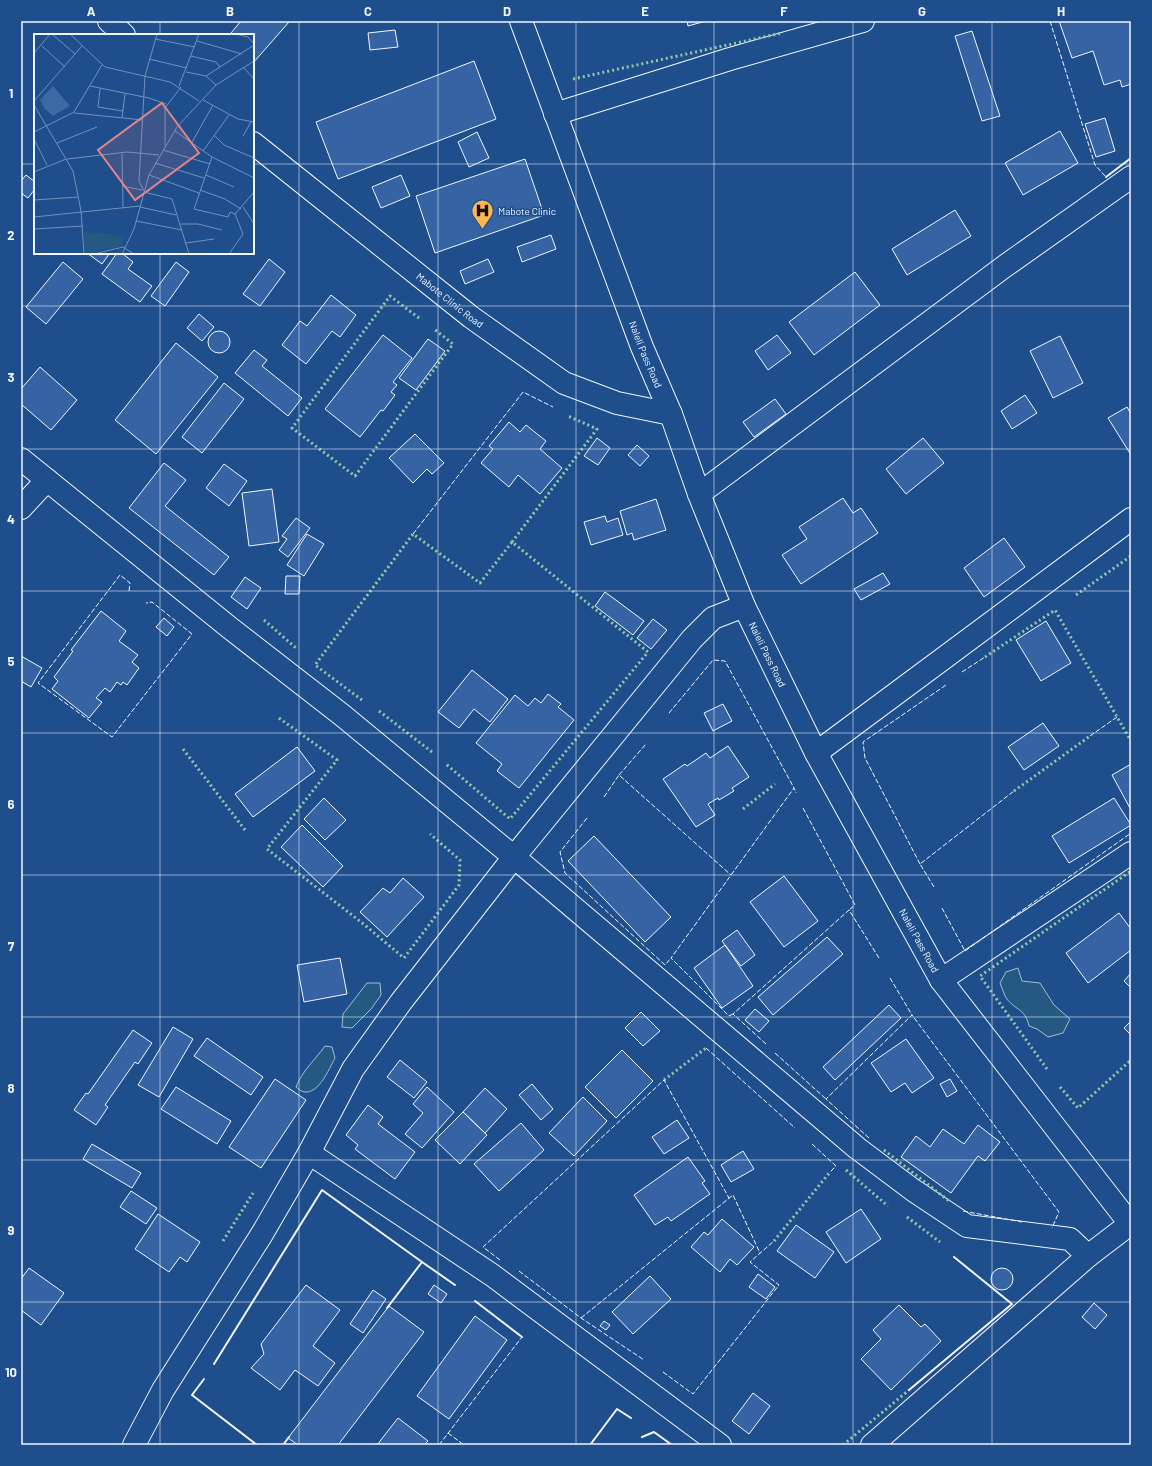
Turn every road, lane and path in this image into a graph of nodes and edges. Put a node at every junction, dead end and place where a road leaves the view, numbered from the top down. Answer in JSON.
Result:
{"nodes":[{"id":1,"x":109,"y":21,"type":"edge"},
{"id":2,"x":521,"y":21,"type":"edge"},
{"id":3,"x":863,"y":21,"type":"edge"},
{"id":4,"x":123,"y":34,"type":"edge"},
{"id":5,"x":555,"y":114,"type":"junction"},
{"id":6,"x":254,"y":144,"type":"edge"},
{"id":7,"x":1131,"y":177,"type":"edge"},
{"id":8,"x":671,"y":414,"type":"junction"},
{"id":9,"x":21,"y":459,"type":"edge"},
{"id":10,"x":47,"y":480,"type":"junction"},
{"id":11,"x":699,"y":494,"type":"junction"},
{"id":12,"x":21,"y":508,"type":"edge"},
{"id":13,"x":1131,"y":519,"type":"edge"},
{"id":14,"x":744,"y":606,"type":"junction"},
{"id":15,"x":816,"y":753,"type":"junction"},
{"id":16,"x":1131,"y":853,"type":"edge"},
{"id":17,"x":514,"y":857,"type":"junction"},
{"id":18,"x":940,"y":980,"type":"junction"},
{"id":19,"x":309,"y":1153,"type":"junction"},
{"id":20,"x":1130,"y":1224,"type":"edge"},
{"id":21,"x":1088,"y":1256,"type":"junction"},
{"id":22,"x":134,"y":1445,"type":"edge"},
{"id":23,"x":720,"y":1445,"type":"edge"},
{"id":24,"x":872,"y":1445,"type":"edge"}],
"edges":[{"from":1,"to":4,"type":"street"},
{"from":2,"to":5,"type":"street","name":"Naleli Pass Road"},
{"from":3,"to":5,"type":"street"},
{"from":5,"to":8,"type":"street","name":"Naleli Pass Road"},
{"from":6,"to":8,"type":"street","name":"Mabote Clinic Road"},
{"from":7,"to":11,"type":"street"},
{"from":8,"to":11,"type":"street","name":"Naleli Pass Road"},
{"from":9,"to":10,"type":"street"},
{"from":10,"to":12,"type":"street"},
{"from":10,"to":17,"type":"street"},
{"from":11,"to":14,"type":"street","name":"Naleli Pass Road"},
{"from":13,"to":15,"type":"street"},
{"from":14,"to":15,"type":"street","name":"Naleli Pass Road"},
{"from":14,"to":17,"type":"street"},
{"from":15,"to":18,"type":"street","name":"Naleli Pass Road"},
{"from":16,"to":18,"type":"street"},
{"from":17,"to":19,"type":"street"},
{"from":17,"to":21,"type":"street"},
{"from":18,"to":20,"type":"street","name":"Naleli Pass Road"},
{"from":19,"to":22,"type":"street"},
{"from":19,"to":23,"type":"street"},
{"from":20,"to":21,"type":"street"},
{"from":21,"to":24,"type":"street"}]}
